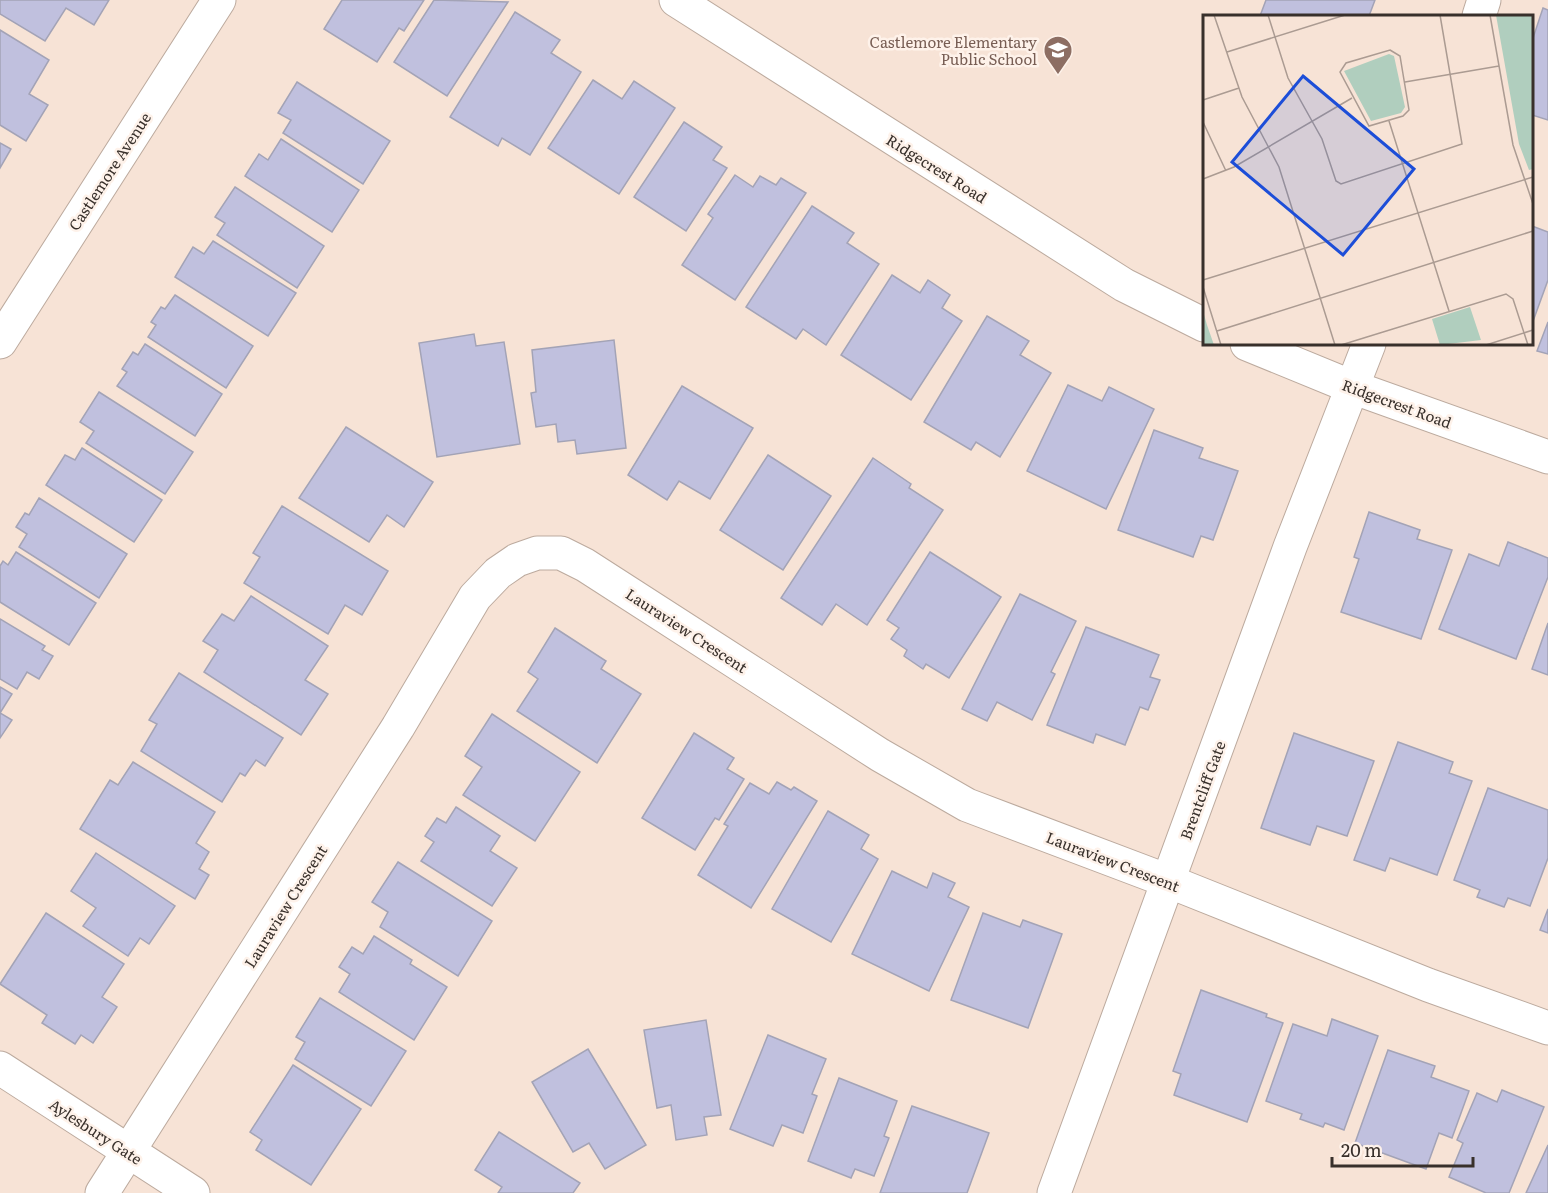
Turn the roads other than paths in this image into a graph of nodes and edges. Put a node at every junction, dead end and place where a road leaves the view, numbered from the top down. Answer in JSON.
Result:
{"nodes":[{"id":1,"x":219,"y":0,"type":"edge"},
{"id":2,"x":676,"y":0,"type":"edge"},
{"id":3,"x":1484,"y":0,"type":"edge"},
{"id":4,"x":1479,"y":15,"type":"edge"},
{"id":5,"x":1203,"y":324,"type":"edge"},
{"id":6,"x":0,"y":342,"type":"edge"},
{"id":7,"x":1249,"y":345,"type":"edge"},
{"id":8,"x":1369,"y":345,"type":"edge"},
{"id":9,"x":1352,"y":387,"type":"junction"},
{"id":10,"x":1548,"y":457,"type":"edge"},
{"id":11,"x":1168,"y":881,"type":"junction"},
{"id":12,"x":1548,"y":1028,"type":"edge"},
{"id":13,"x":0,"y":1068,"type":"edge"},
{"id":14,"x":128,"y":1152,"type":"junction"},
{"id":15,"x":102,"y":1193,"type":"edge"},
{"id":16,"x":192,"y":1193,"type":"edge"},
{"id":17,"x":1054,"y":1193,"type":"edge"}],
"edges":[{"from":1,"to":6,"type":"street","name":"Castlemore Avenue"},
{"from":2,"to":5,"type":"street","name":"Ridgecrest Road"},
{"from":3,"to":4,"type":"street"},
{"from":7,"to":9,"type":"street","name":"Ridgecrest Road"},
{"from":8,"to":9,"type":"street","name":"Brentcliff Gate"},
{"from":9,"to":10,"type":"street","name":"Ridgecrest Road"},
{"from":9,"to":11,"type":"street","name":"Brentcliff Gate"},
{"from":11,"to":12,"type":"street","name":"Lauraview Crescent"},
{"from":11,"to":14,"type":"street","name":"Lauraview Crescent"},
{"from":11,"to":17,"type":"street","name":"Brentcliff Gate"},
{"from":13,"to":14,"type":"street","name":"Aylesbury Gate"},
{"from":14,"to":15,"type":"street","name":"Lauraview Crescent"},
{"from":14,"to":16,"type":"street","name":"Aylesbury Gate"}]}
